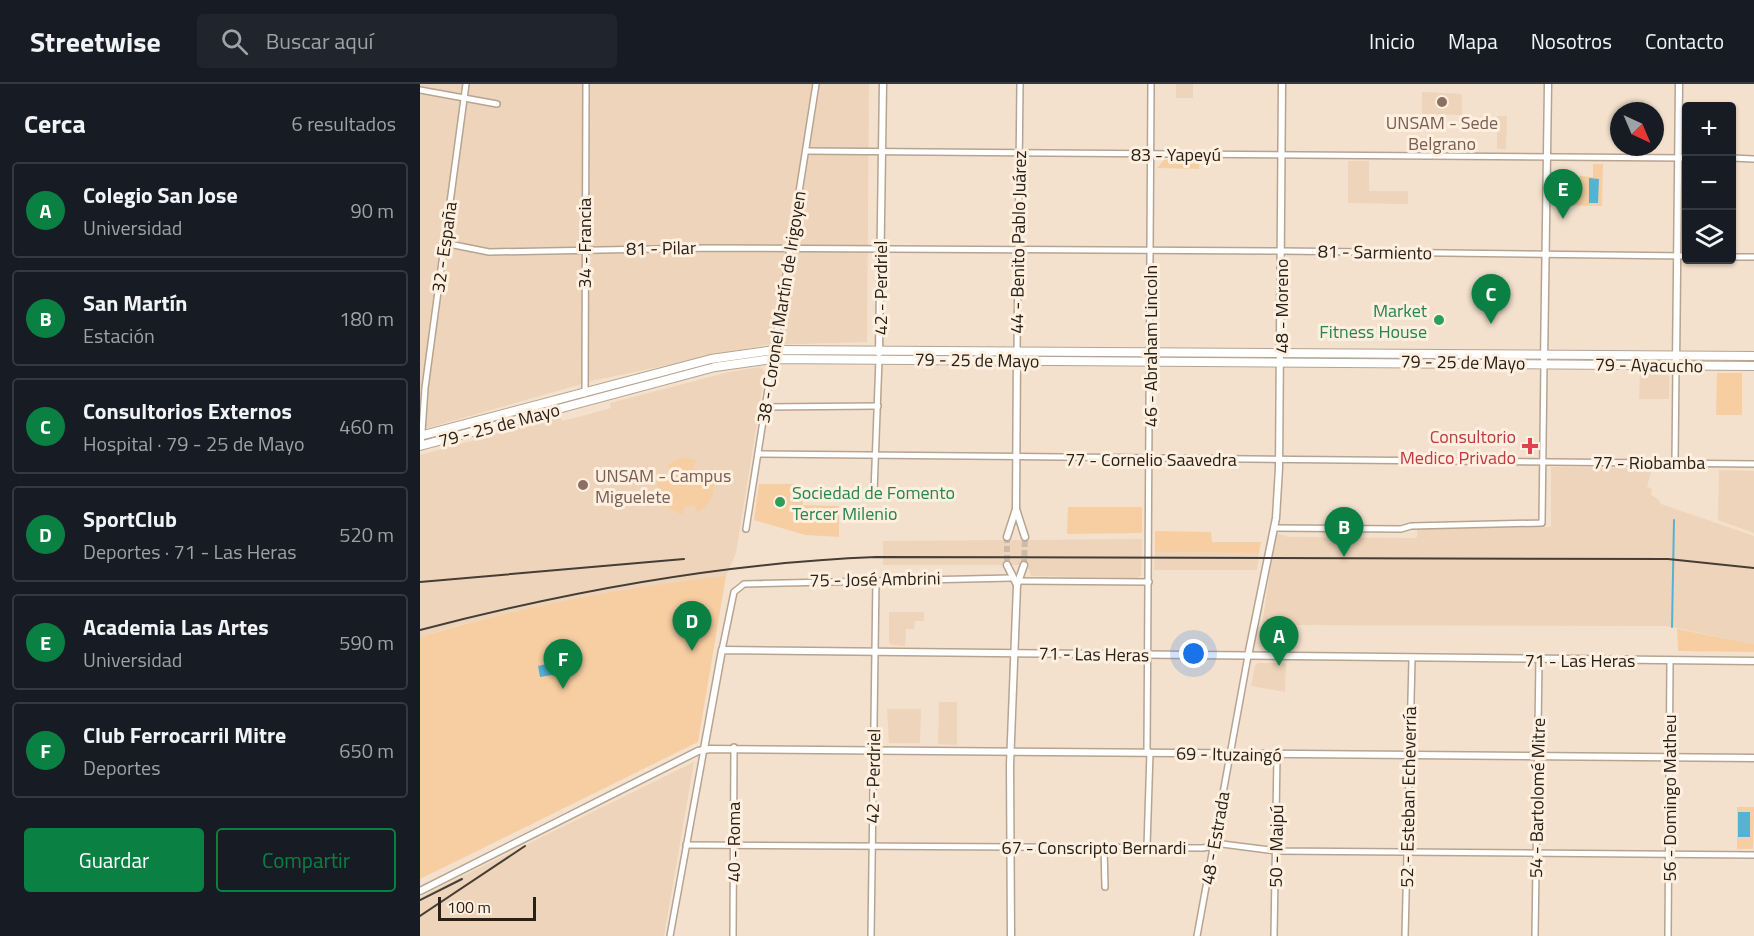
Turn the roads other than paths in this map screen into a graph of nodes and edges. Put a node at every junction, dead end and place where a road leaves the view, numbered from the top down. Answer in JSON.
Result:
{"nodes":[{"id":1,"x":466,"y":84,"type":"edge"},
{"id":2,"x":586,"y":84,"type":"edge"},
{"id":3,"x":816,"y":84,"type":"edge"},
{"id":4,"x":883,"y":84,"type":"edge"},
{"id":5,"x":1020,"y":84,"type":"edge"},
{"id":6,"x":1151,"y":84,"type":"edge"},
{"id":7,"x":1282,"y":84,"type":"edge"},
{"id":8,"x":1548,"y":84,"type":"edge"},
{"id":9,"x":1679,"y":84,"type":"edge"},
{"id":10,"x":420,"y":90,"type":"edge"},
{"id":11,"x":464,"y":98,"type":"junction"},
{"id":12,"x":497,"y":104,"type":"dead end"},
{"id":13,"x":806,"y":151,"type":"junction"},
{"id":14,"x":882,"y":151,"type":"junction"},
{"id":15,"x":1019,"y":152,"type":"junction"},
{"id":16,"x":1150,"y":154,"type":"junction"},
{"id":17,"x":1281,"y":154,"type":"junction"},
{"id":18,"x":1546,"y":155,"type":"junction"},
{"id":19,"x":1679,"y":158,"type":"junction"},
{"id":20,"x":1736,"y":158,"type":"edge"},
{"id":21,"x":1754,"y":159,"type":"edge"},
{"id":22,"x":444,"y":243,"type":"junction"},
{"id":23,"x":790,"y":249,"type":"junction"},
{"id":24,"x":880,"y":249,"type":"junction"},
{"id":25,"x":584,"y":250,"type":"junction"},
{"id":26,"x":1018,"y":250,"type":"junction"},
{"id":27,"x":1150,"y":250,"type":"junction"},
{"id":28,"x":1281,"y":251,"type":"junction"},
{"id":29,"x":1546,"y":255,"type":"junction"},
{"id":30,"x":1677,"y":256,"type":"junction"},
{"id":31,"x":1682,"y":256,"type":"edge"},
{"id":32,"x":1736,"y":257,"type":"edge"},
{"id":33,"x":1754,"y":257,"type":"edge"},
{"id":34,"x":879,"y":350,"type":"junction"},
{"id":35,"x":1017,"y":351,"type":"junction"},
{"id":36,"x":1149,"y":351,"type":"junction"},
{"id":37,"x":1281,"y":352,"type":"junction"},
{"id":38,"x":1545,"y":353,"type":"junction"},
{"id":39,"x":773,"y":354,"type":"junction"},
{"id":40,"x":1676,"y":355,"type":"junction"},
{"id":41,"x":1754,"y":356,"type":"edge"},
{"id":42,"x":879,"y":359,"type":"junction"},
{"id":43,"x":1017,"y":361,"type":"junction"},
{"id":44,"x":1149,"y":361,"type":"junction"},
{"id":45,"x":1281,"y":362,"type":"junction"},
{"id":46,"x":1544,"y":363,"type":"junction"},
{"id":47,"x":1676,"y":365,"type":"junction"},
{"id":48,"x":1754,"y":366,"type":"edge"},
{"id":49,"x":422,"y":388,"type":"edge"},
{"id":50,"x":585,"y":392,"type":"junction"},
{"id":51,"x":586,"y":402,"type":"junction"},
{"id":52,"x":878,"y":406,"type":"junction"},
{"id":53,"x":765,"y":407,"type":"junction"},
{"id":54,"x":421,"y":436,"type":"edge"},
{"id":55,"x":421,"y":446,"type":"edge"},
{"id":56,"x":758,"y":454,"type":"junction"},
{"id":57,"x":878,"y":457,"type":"junction"},
{"id":58,"x":1017,"y":459,"type":"junction"},
{"id":59,"x":1149,"y":459,"type":"junction"},
{"id":60,"x":1280,"y":459,"type":"junction"},
{"id":61,"x":1544,"y":462,"type":"junction"},
{"id":62,"x":1675,"y":462,"type":"junction"},
{"id":63,"x":1754,"y":464,"type":"edge"},
{"id":64,"x":874,"y":492,"type":"dead end"},
{"id":65,"x":1016,"y":508,"type":"junction"},
{"id":66,"x":1274,"y":528,"type":"junction"},
{"id":67,"x":746,"y":529,"type":"dead end"},
{"id":68,"x":1007,"y":537,"type":"tunnel mouth"},
{"id":69,"x":1025,"y":537,"type":"tunnel mouth"},
{"id":70,"x":1007,"y":565,"type":"tunnel mouth"},
{"id":71,"x":1024,"y":565,"type":"tunnel mouth"},
{"id":72,"x":876,"y":580,"type":"junction"},
{"id":73,"x":1016,"y":582,"type":"junction"},
{"id":74,"x":1149,"y":582,"type":"junction"},
{"id":75,"x":722,"y":650,"type":"junction"},
{"id":76,"x":875,"y":653,"type":"junction"},
{"id":77,"x":1015,"y":653,"type":"junction"},
{"id":78,"x":1147,"y":655,"type":"junction"},
{"id":79,"x":1248,"y":656,"type":"junction"},
{"id":80,"x":1412,"y":659,"type":"junction"},
{"id":81,"x":1539,"y":660,"type":"junction"},
{"id":82,"x":1670,"y":661,"type":"junction"},
{"id":83,"x":1754,"y":661,"type":"edge"},
{"id":84,"x":734,"y":747,"type":"junction"},
{"id":85,"x":704,"y":749,"type":"junction"},
{"id":86,"x":873,"y":750,"type":"junction"},
{"id":87,"x":1010,"y":752,"type":"junction"},
{"id":88,"x":1148,"y":752,"type":"junction"},
{"id":89,"x":1230,"y":754,"type":"junction"},
{"id":90,"x":1277,"y":756,"type":"junction"},
{"id":91,"x":1408,"y":756,"type":"junction"},
{"id":92,"x":1538,"y":756,"type":"junction"},
{"id":93,"x":1670,"y":758,"type":"junction"},
{"id":94,"x":1754,"y":758,"type":"edge"},
{"id":95,"x":686,"y":845,"type":"junction"},
{"id":96,"x":1213,"y":846,"type":"junction"},
{"id":97,"x":734,"y":847,"type":"junction"},
{"id":98,"x":1009,"y":847,"type":"junction"},
{"id":99,"x":1104,"y":847,"type":"junction"},
{"id":100,"x":1147,"y":847,"type":"junction"},
{"id":101,"x":872,"y":848,"type":"junction"},
{"id":102,"x":1277,"y":851,"type":"junction"},
{"id":103,"x":1407,"y":852,"type":"junction"},
{"id":104,"x":1537,"y":853,"type":"junction"},
{"id":105,"x":1669,"y":855,"type":"junction"},
{"id":106,"x":1754,"y":855,"type":"edge"},
{"id":107,"x":1105,"y":887,"type":"dead end"},
{"id":108,"x":420,"y":891,"type":"edge"},
{"id":109,"x":670,"y":936,"type":"edge"},
{"id":110,"x":733,"y":936,"type":"edge"},
{"id":111,"x":871,"y":936,"type":"edge"},
{"id":112,"x":1011,"y":936,"type":"edge"},
{"id":113,"x":1197,"y":936,"type":"edge"},
{"id":114,"x":1274,"y":936,"type":"edge"},
{"id":115,"x":1405,"y":936,"type":"edge"},
{"id":116,"x":1535,"y":936,"type":"edge"},
{"id":117,"x":1668,"y":936,"type":"edge"}],
"edges":[{"from":1,"to":11,"type":"street","name":"32 - España"},
{"from":2,"to":25,"type":"street","name":"34 - Francia"},
{"from":3,"to":13,"type":"street","name":"38 - Coronel Martín de Irigoyen"},
{"from":4,"to":14,"type":"street","name":"42 - Perdriel"},
{"from":5,"to":15,"type":"street","name":"44 - Benito Pablo Juárez"},
{"from":6,"to":16,"type":"street","name":"46 - Abraham Lincoln"},
{"from":7,"to":17,"type":"street","name":"48 - Moreno"},
{"from":8,"to":18,"type":"street"},
{"from":9,"to":19,"type":"street"},
{"from":10,"to":11,"type":"street"},
{"from":11,"to":12,"type":"street"},
{"from":11,"to":22,"type":"street","name":"32 - España"},
{"from":13,"to":14,"type":"street","name":"83 - Yapeyú"},
{"from":13,"to":23,"type":"street","name":"38 - Coronel Martín de Irigoyen"},
{"from":14,"to":15,"type":"street","name":"83 - Yapeyú"},
{"from":14,"to":24,"type":"street","name":"42 - Perdriel"},
{"from":15,"to":16,"type":"street","name":"83 - Yapeyú"},
{"from":15,"to":26,"type":"street","name":"44 - Benito Pablo Juárez"},
{"from":16,"to":17,"type":"street","name":"83 - Yapeyú"},
{"from":16,"to":27,"type":"street","name":"46 - Abraham Lincoln"},
{"from":17,"to":18,"type":"street","name":"83 - Yapeyú"},
{"from":17,"to":28,"type":"street","name":"48 - Moreno"},
{"from":18,"to":19,"type":"street","name":"83 - Yapeyú"},
{"from":18,"to":29,"type":"street"},
{"from":19,"to":30,"type":"street"},
{"from":20,"to":21,"type":"street"},
{"from":22,"to":25,"type":"street","name":"81 - Pilar"},
{"from":22,"to":49,"type":"street","name":"32 - España"},
{"from":23,"to":24,"type":"street","name":"81 - Pilar"},
{"from":23,"to":25,"type":"street","name":"81 - Pilar"},
{"from":23,"to":39,"type":"street","name":"38 - Coronel Martín de Irigoyen"},
{"from":24,"to":26,"type":"street","name":"81 - Sarmiento"},
{"from":24,"to":34,"type":"street","name":"42 - Perdriel"},
{"from":25,"to":50,"type":"street","name":"34 - Francia"},
{"from":26,"to":27,"type":"street","name":"81 - Sarmiento"},
{"from":26,"to":35,"type":"street","name":"44 - Benito Pablo Juárez"},
{"from":27,"to":28,"type":"street","name":"81 - Sarmiento"},
{"from":27,"to":36,"type":"street","name":"46 - Abraham Lincoln"},
{"from":28,"to":29,"type":"street","name":"81 - Sarmiento"},
{"from":28,"to":37,"type":"street","name":"48 - Moreno"},
{"from":29,"to":30,"type":"street","name":"81 - Sarmiento"},
{"from":29,"to":38,"type":"street"},
{"from":30,"to":31,"type":"street","name":"81 - Sarmiento"},
{"from":30,"to":40,"type":"street"},
{"from":32,"to":33,"type":"street"},
{"from":34,"to":35,"type":"main road","name":"79 - 25 de Mayo"},
{"from":34,"to":39,"type":"main road","name":"79 - 25 de Mayo"},
{"from":34,"to":42,"type":"street","name":"42 - Perdriel"},
{"from":35,"to":36,"type":"main road","name":"79 - 25 de Mayo"},
{"from":35,"to":43,"type":"street","name":"44 - Benito Pablo Juárez"},
{"from":36,"to":37,"type":"main road","name":"79 - 25 de Mayo"},
{"from":36,"to":44,"type":"street","name":"46 - Abraham Lincoln"},
{"from":37,"to":38,"type":"main road","name":"79 - 25 de Mayo"},
{"from":37,"to":45,"type":"street","name":"48 - Moreno"},
{"from":38,"to":40,"type":"main road","name":"79 - Ayacucho"},
{"from":38,"to":46,"type":"street"},
{"from":39,"to":42,"type":"main road","name":"79 - 25 de Mayo"},
{"from":39,"to":50,"type":"main road","name":"79 - 25 de Mayo"},
{"from":39,"to":51,"type":"main road","name":"79 - 25 de Mayo"},
{"from":39,"to":53,"type":"street","name":"38 - Coronel Martín de Irigoyen"},
{"from":40,"to":41,"type":"main road","name":"79 - Ayacucho"},
{"from":40,"to":47,"type":"street"},
{"from":42,"to":43,"type":"main road","name":"79 - 25 de Mayo"},
{"from":42,"to":52,"type":"street","name":"42 - Perdriel"},
{"from":43,"to":44,"type":"main road","name":"79 - 25 de Mayo"},
{"from":43,"to":58,"type":"street","name":"44 - Benito Pablo Juárez"},
{"from":44,"to":45,"type":"main road","name":"79 - 25 de Mayo"},
{"from":44,"to":59,"type":"street","name":"46 - Abraham Lincoln"},
{"from":45,"to":46,"type":"main road","name":"79 - 25 de Mayo"},
{"from":45,"to":60,"type":"street","name":"48 - Moreno"},
{"from":46,"to":47,"type":"main road","name":"79 - Ayacucho"},
{"from":46,"to":61,"type":"street"},
{"from":47,"to":48,"type":"main road","name":"79 - Ayacucho"},
{"from":47,"to":62,"type":"street"},
{"from":49,"to":54,"type":"street","name":"32 - España"},
{"from":50,"to":51,"type":"street","name":"34 - Francia"},
{"from":50,"to":54,"type":"main road","name":"79 - 25 de Mayo"},
{"from":51,"to":55,"type":"main road","name":"79 - 25 de Mayo"},
{"from":52,"to":53,"type":"street"},
{"from":52,"to":57,"type":"street","name":"42 - Perdriel"},
{"from":53,"to":56,"type":"street","name":"38 - Coronel Martín de Irigoyen"},
{"from":54,"to":55,"type":"street","name":"32 - España"},
{"from":56,"to":57,"type":"street","name":"77 - Cornelio Saavedra"},
{"from":56,"to":67,"type":"street","name":"38 - Coronel Martín de Irigoyen"},
{"from":57,"to":58,"type":"street","name":"77 - Cornelio Saavedra"},
{"from":57,"to":64,"type":"street","name":"42 - Perdriel"},
{"from":58,"to":59,"type":"street","name":"77 - Cornelio Saavedra"},
{"from":58,"to":65,"type":"street","name":"44 - Benito Pablo Juárez"},
{"from":59,"to":60,"type":"street","name":"77 - Cornelio Saavedra"},
{"from":59,"to":74,"type":"street","name":"46 - Abraham Lincoln"},
{"from":60,"to":61,"type":"street","name":"77 - Cornelio Saavedra"},
{"from":60,"to":66,"type":"street","name":"48 - Moreno"},
{"from":61,"to":62,"type":"street","name":"77 - Riobamba"},
{"from":61,"to":66,"type":"street"},
{"from":62,"to":63,"type":"street","name":"77 - Riobamba"},
{"from":65,"to":68,"type":"street","name":"44 - Benito Pablo Juárez"},
{"from":65,"to":69,"type":"street","name":"44 - Benito Pablo Juárez"},
{"from":66,"to":79,"type":"street","name":"48 - Estrada"},
{"from":70,"to":73,"type":"street"},
{"from":71,"to":73,"type":"street"},
{"from":72,"to":73,"type":"street","name":"75 - José Ambrini"},
{"from":72,"to":75,"type":"street","name":"75 - José Ambrini"},
{"from":72,"to":76,"type":"street","name":"42 - Perdriel"},
{"from":73,"to":74,"type":"street","name":"75 - José Ambrini"},
{"from":73,"to":77,"type":"street"},
{"from":74,"to":78,"type":"street","name":"46 - Abraham Lincoln"},
{"from":75,"to":76,"type":"street","name":"71 - Las Heras"},
{"from":75,"to":85,"type":"street"},
{"from":76,"to":77,"type":"street","name":"71 - Las Heras"},
{"from":76,"to":86,"type":"street","name":"42 - Perdriel"},
{"from":77,"to":78,"type":"street","name":"71 - Las Heras"},
{"from":77,"to":87,"type":"street"},
{"from":78,"to":79,"type":"street","name":"71 - Las Heras"},
{"from":78,"to":88,"type":"street","name":"46 - Abraham Lincoln"},
{"from":79,"to":80,"type":"street","name":"71 - Las Heras"},
{"from":79,"to":89,"type":"street","name":"48 - Estrada"},
{"from":80,"to":81,"type":"street","name":"71 - Las Heras"},
{"from":80,"to":91,"type":"street","name":"52 - Esteban Echeverría"},
{"from":81,"to":82,"type":"street","name":"71 - Las Heras"},
{"from":81,"to":92,"type":"street","name":"54 - Bartolomé Mitre"},
{"from":82,"to":83,"type":"street","name":"71 - Las Heras"},
{"from":82,"to":93,"type":"street","name":"56 - Domingo Matheu"},
{"from":84,"to":85,"type":"street","name":"69 - Ituzaingó"},
{"from":84,"to":86,"type":"street","name":"69 - Ituzaingó"},
{"from":84,"to":97,"type":"street","name":"40 - Roma"},
{"from":85,"to":95,"type":"street"},
{"from":85,"to":108,"type":"street"},
{"from":86,"to":87,"type":"street","name":"69 - Ituzaingó"},
{"from":86,"to":101,"type":"street","name":"42 - Perdriel"},
{"from":87,"to":88,"type":"street","name":"69 - Ituzaingó"},
{"from":87,"to":98,"type":"street"},
{"from":88,"to":89,"type":"street","name":"69 - Ituzaingó"},
{"from":88,"to":100,"type":"street","name":"46 - Abraham Lincoln"},
{"from":89,"to":90,"type":"street","name":"69 - Ituzaingó"},
{"from":89,"to":96,"type":"street","name":"48 - Estrada"},
{"from":90,"to":91,"type":"street","name":"69 - Ituzaingó"},
{"from":90,"to":102,"type":"street","name":"50 - Maipú"},
{"from":91,"to":92,"type":"street","name":"69 - Ituzaingó"},
{"from":91,"to":103,"type":"street","name":"52 - Esteban Echeverría"},
{"from":92,"to":93,"type":"street","name":"69 - Ituzaingó"},
{"from":92,"to":104,"type":"street","name":"54 - Bartolomé Mitre"},
{"from":93,"to":94,"type":"street","name":"69 - Ituzaingó"},
{"from":93,"to":105,"type":"street","name":"56 - Domingo Matheu"},
{"from":95,"to":97,"type":"street","name":"67 - Conscripto Bernardi"},
{"from":95,"to":109,"type":"street"},
{"from":96,"to":100,"type":"street","name":"67 - Conscripto Bernardi"},
{"from":96,"to":102,"type":"street","name":"67 - Conscripto Bernardi"},
{"from":96,"to":113,"type":"street","name":"48 - Estrada"},
{"from":97,"to":101,"type":"street","name":"67 - Conscripto Bernardi"},
{"from":97,"to":110,"type":"street","name":"40 - Roma"},
{"from":98,"to":99,"type":"street","name":"67 - Conscripto Bernardi"},
{"from":98,"to":101,"type":"street","name":"67 - Conscripto Bernardi"},
{"from":98,"to":112,"type":"street"},
{"from":99,"to":100,"type":"street","name":"67 - Conscripto Bernardi"},
{"from":99,"to":107,"type":"street"},
{"from":101,"to":111,"type":"street","name":"42 - Perdriel"},
{"from":102,"to":103,"type":"street","name":"67 - Conscripto Bernardi"},
{"from":102,"to":114,"type":"street","name":"50 - Maipú"},
{"from":103,"to":104,"type":"street","name":"67 - Conscripto Bernardi"},
{"from":103,"to":115,"type":"street","name":"52 - Esteban Echeverría"},
{"from":104,"to":105,"type":"street","name":"67 - Conscripto Bernardi"},
{"from":104,"to":116,"type":"street","name":"54 - Bartolomé Mitre"},
{"from":105,"to":106,"type":"street","name":"67 - Conscripto Bernardi"},
{"from":105,"to":117,"type":"street","name":"56 - Domingo Matheu"}]}
